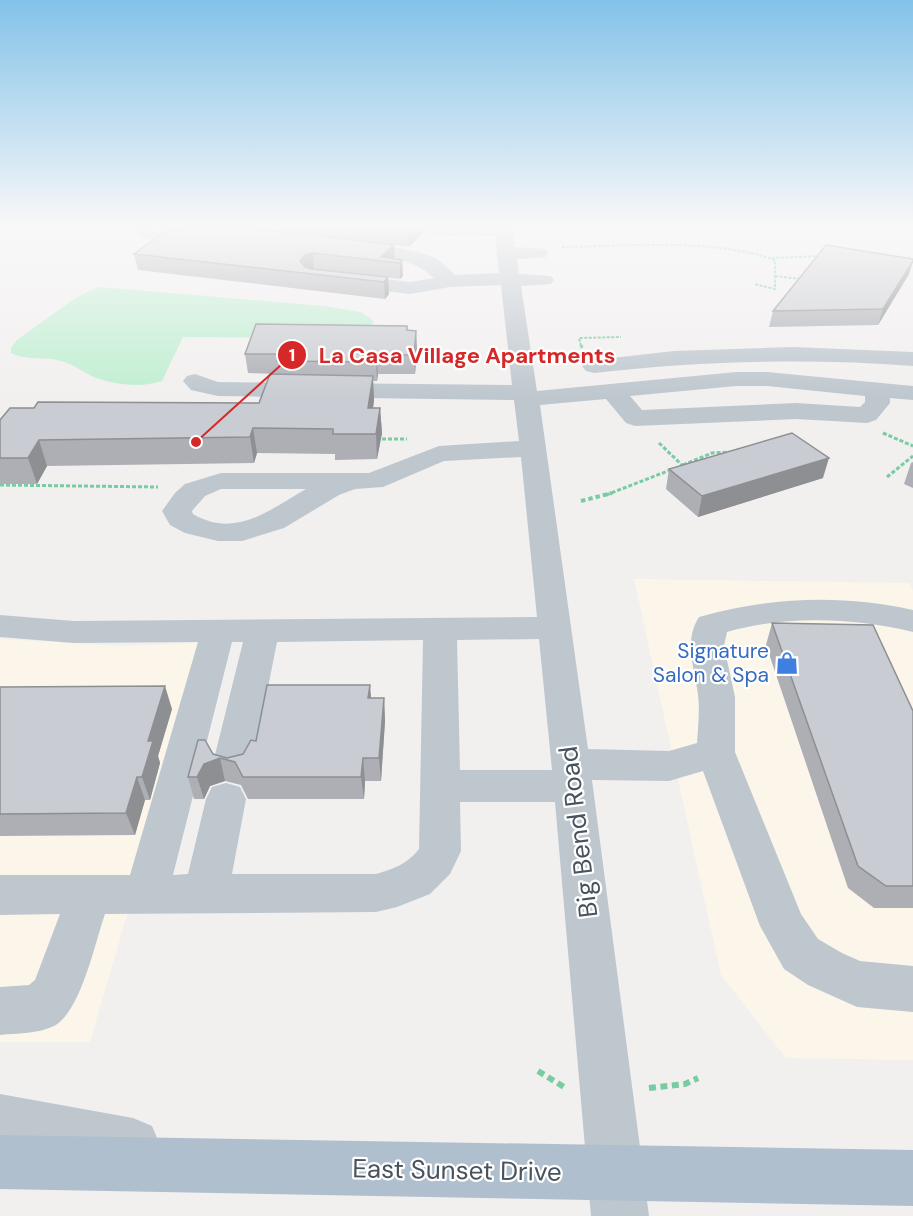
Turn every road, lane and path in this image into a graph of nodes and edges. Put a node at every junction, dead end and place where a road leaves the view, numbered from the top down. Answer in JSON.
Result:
{"nodes":[{"id":1,"x":374,"y":284,"type":"edge"},
{"id":2,"x":434,"y":284,"type":"edge"},
{"id":3,"x":522,"y":284,"type":"edge"},
{"id":4,"x":754,"y":284,"type":"dead end"},
{"id":5,"x":775,"y":284,"type":"edge"},
{"id":6,"x":789,"y":353,"type":"junction"},
{"id":7,"x":913,"y":358,"type":"edge"},
{"id":8,"x":594,"y":366,"type":"dead end"},
{"id":9,"x":195,"y":381,"type":"dead end"},
{"id":10,"x":806,"y":383,"type":"junction"},
{"id":11,"x":612,"y":390,"type":"junction"},
{"id":12,"x":876,"y":390,"type":"junction"},
{"id":13,"x":913,"y":393,"type":"edge"},
{"id":14,"x":527,"y":396,"type":"junction"},
{"id":15,"x":534,"y":449,"type":"junction"},
{"id":16,"x":734,"y":452,"type":"edge"},
{"id":17,"x":913,"y":456,"type":"edge"},
{"id":18,"x":887,"y":477,"type":"dead end"},
{"id":19,"x":346,"y":483,"type":"junction"},
{"id":20,"x":581,"y":501,"type":"dead end"},
{"id":21,"x":913,"y":621,"type":"edge"},
{"id":22,"x":0,"y":626,"type":"edge"},
{"id":23,"x":554,"y":628,"type":"junction"},
{"id":24,"x":440,"y":630,"type":"junction"},
{"id":25,"x":218,"y":632,"type":"junction"},
{"id":26,"x":262,"y":632,"type":"junction"},
{"id":27,"x":716,"y":752,"type":"junction"},
{"id":28,"x":571,"y":775,"type":"junction"},
{"id":29,"x":441,"y":786,"type":"junction"},
{"id":30,"x":146,"y":894,"type":"junction"},
{"id":31,"x":206,"y":894,"type":"junction"},
{"id":32,"x":0,"y":895,"type":"edge"},
{"id":33,"x":89,"y":895,"type":"junction"},
{"id":34,"x":913,"y":989,"type":"edge"},
{"id":35,"x":0,"y":1011,"type":"edge"},
{"id":36,"x":0,"y":1121,"type":"edge"},
{"id":37,"x":0,"y":1162,"type":"edge"},
{"id":38,"x":238,"y":1166,"type":"junction"},
{"id":39,"x":913,"y":1178,"type":"edge"},
{"id":40,"x":618,"y":1195,"type":"edge"}],
"edges":[{"from":1,"to":2,"type":"street"},
{"from":3,"to":14,"type":"street","name":"Big Bend Road"},
{"from":4,"to":5,"type":"path"},
{"from":6,"to":7,"type":"street"},
{"from":6,"to":8,"type":"street"},
{"from":6,"to":10,"type":"street"},
{"from":9,"to":14,"type":"street"},
{"from":10,"to":11,"type":"street"},
{"from":10,"to":12,"type":"street"},
{"from":11,"to":12,"type":"street"},
{"from":11,"to":14,"type":"street"},
{"from":12,"to":13,"type":"street"},
{"from":14,"to":15,"type":"street","name":"Big Bend Road"},
{"from":15,"to":19,"type":"street"},
{"from":15,"to":23,"type":"street","name":"Big Bend Road"},
{"from":16,"to":20,"type":"path"},
{"from":17,"to":18,"type":"path"},
{"from":19,"to":19,"type":"street"},
{"from":21,"to":27,"type":"street"},
{"from":22,"to":25,"type":"street"},
{"from":23,"to":24,"type":"street"},
{"from":23,"to":28,"type":"street","name":"Big Bend Road"},
{"from":24,"to":26,"type":"street"},
{"from":24,"to":29,"type":"street"},
{"from":25,"to":26,"type":"street"},
{"from":25,"to":30,"type":"street"},
{"from":26,"to":31,"type":"street"},
{"from":27,"to":28,"type":"street"},
{"from":27,"to":34,"type":"street"},
{"from":28,"to":29,"type":"street"},
{"from":28,"to":40,"type":"street","name":"Big Bend Road"},
{"from":29,"to":31,"type":"street"},
{"from":30,"to":31,"type":"street"},
{"from":30,"to":33,"type":"street"},
{"from":32,"to":33,"type":"street"},
{"from":33,"to":35,"type":"street"},
{"from":36,"to":38,"type":"street"},
{"from":37,"to":38,"type":"main road","name":"East Sunset Drive"},
{"from":38,"to":40,"type":"main road","name":"East Sunset Drive"},
{"from":39,"to":40,"type":"main road","name":"East Sunset Drive"}]}
